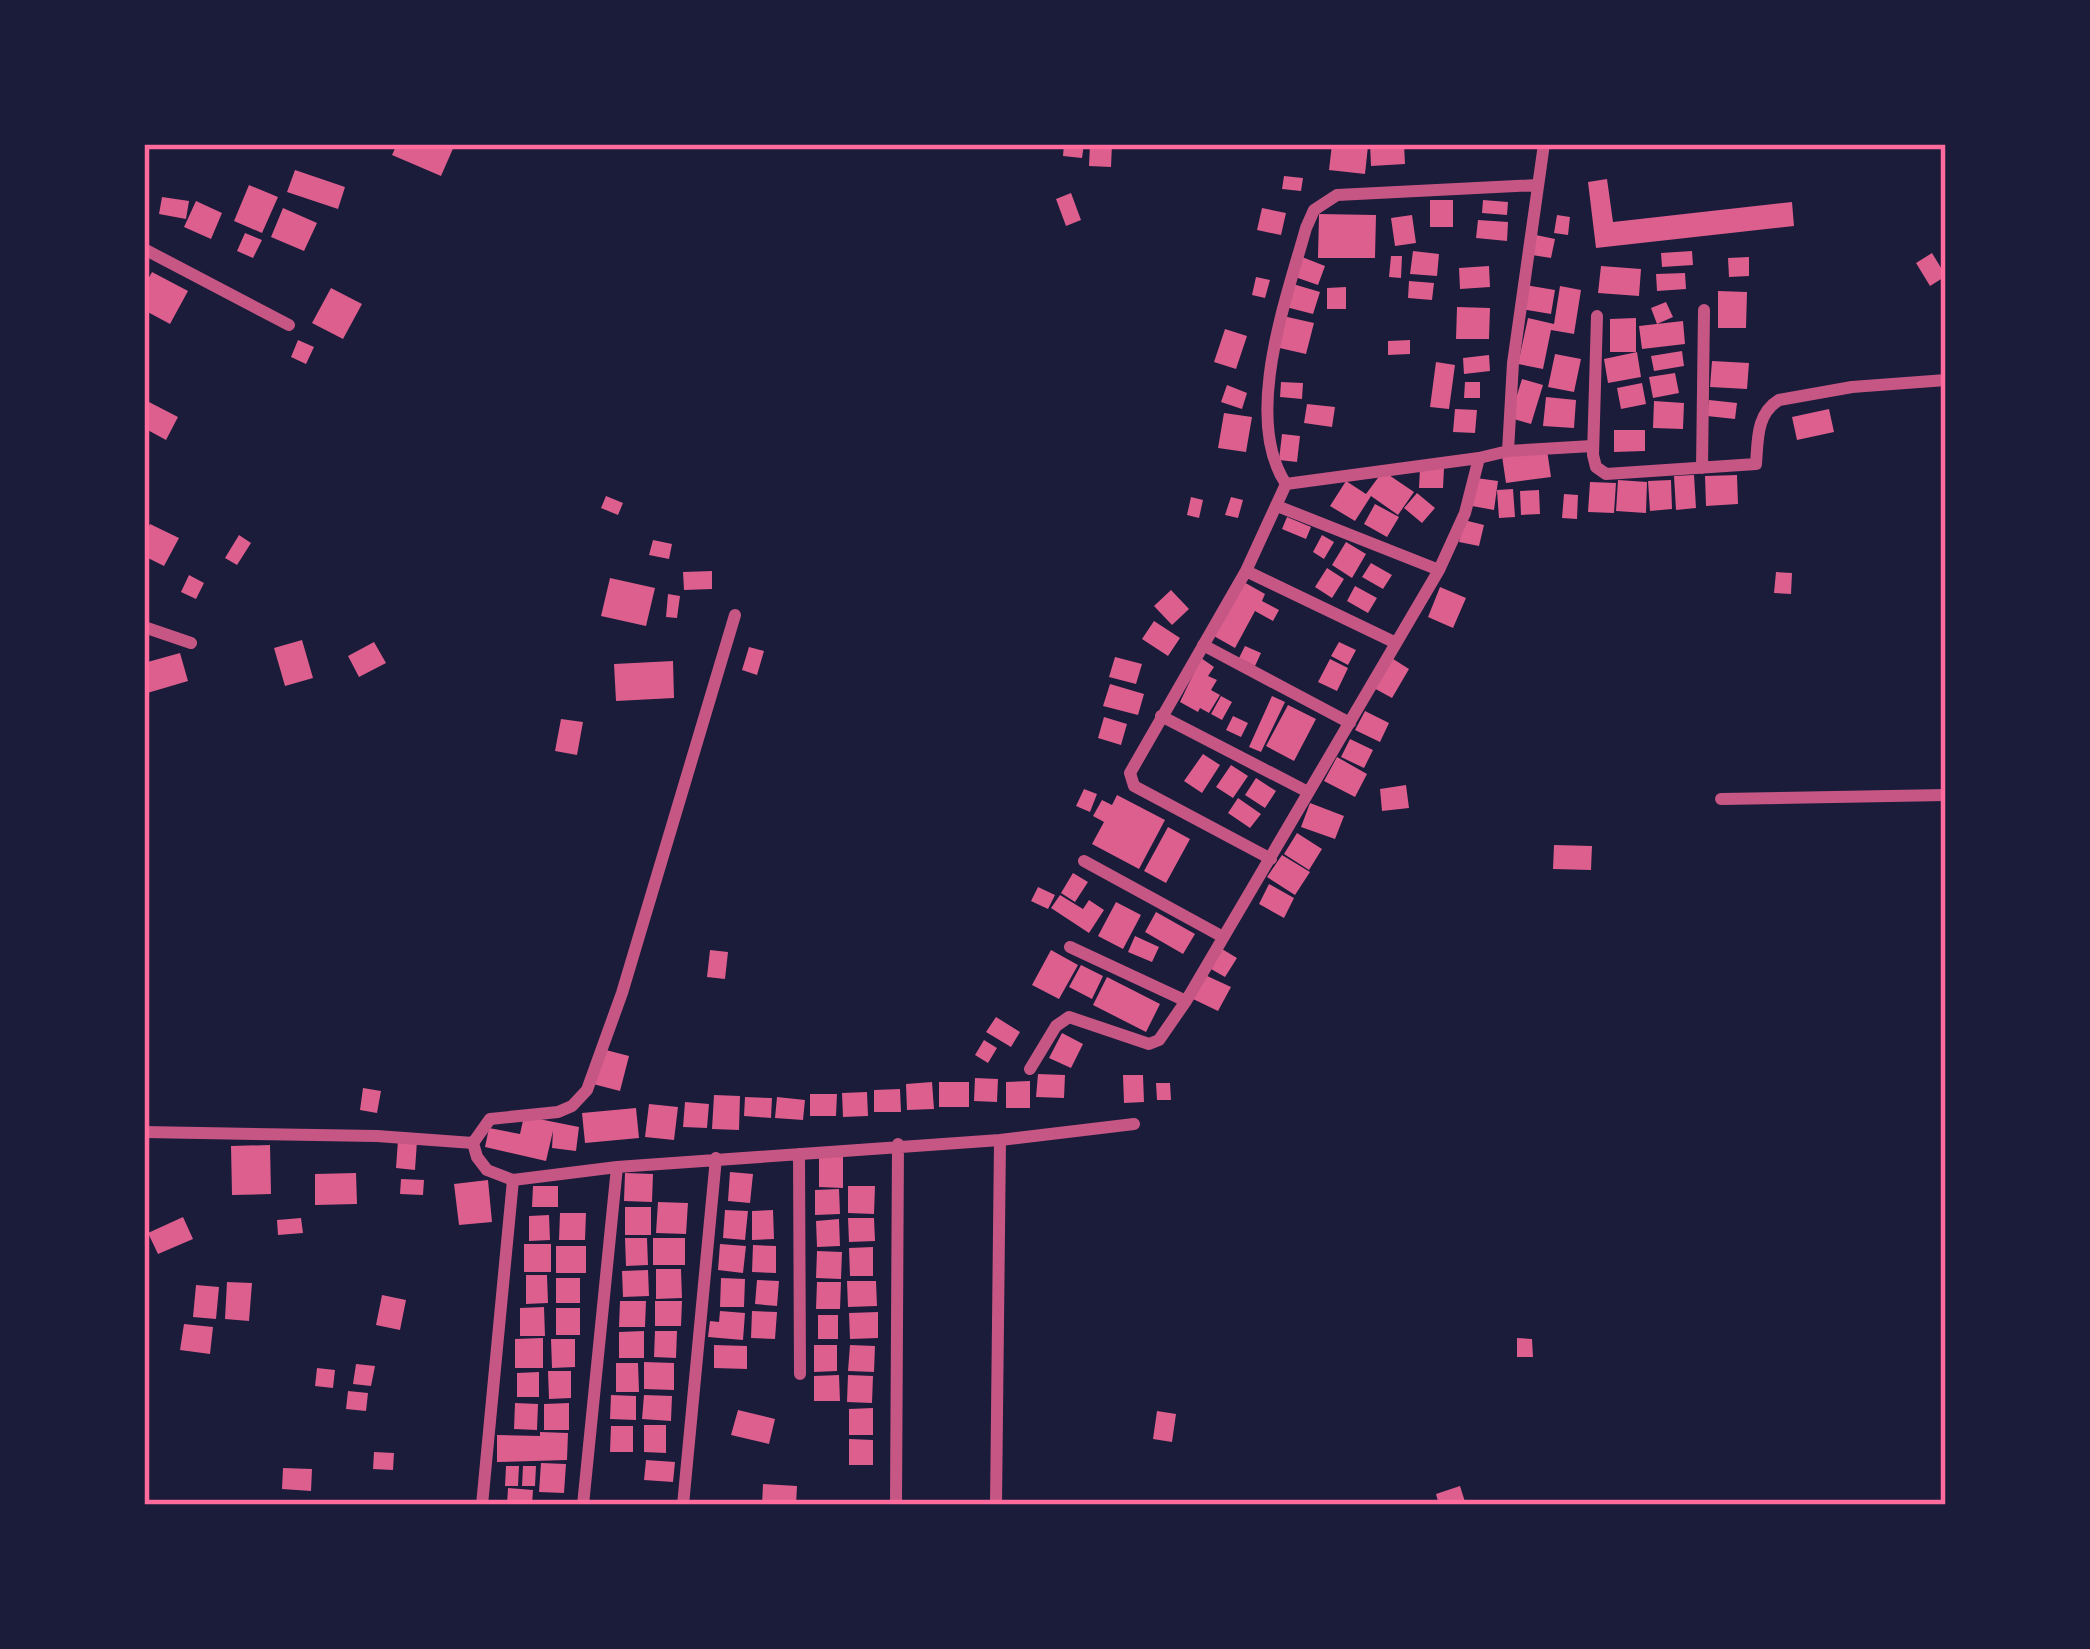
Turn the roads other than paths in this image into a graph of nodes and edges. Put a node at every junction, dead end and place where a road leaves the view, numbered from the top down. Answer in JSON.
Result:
{"nodes":[{"id":1,"x":1544,"y":144,"type":"edge"},
{"id":2,"x":1538,"y":185,"type":"junction"},
{"id":3,"x":144,"y":249,"type":"edge"},
{"id":4,"x":1704,"y":310,"type":"dead end"},
{"id":5,"x":1597,"y":316,"type":"dead end"},
{"id":6,"x":289,"y":325,"type":"dead end"},
{"id":7,"x":1946,"y":380,"type":"edge"},
{"id":8,"x":1592,"y":446,"type":"junction"},
{"id":9,"x":1508,"y":451,"type":"junction"},
{"id":10,"x":1479,"y":458,"type":"junction"},
{"id":11,"x":1702,"y":468,"type":"junction"},
{"id":12,"x":1286,"y":484,"type":"junction"},
{"id":13,"x":1277,"y":506,"type":"junction"},
{"id":14,"x":1439,"y":569,"type":"junction"},
{"id":15,"x":1246,"y":572,"type":"junction"},
{"id":16,"x":735,"y":615,"type":"dead end"},
{"id":17,"x":144,"y":627,"type":"edge"},
{"id":18,"x":190,"y":643,"type":"dead end"},
{"id":19,"x":1396,"y":643,"type":"junction"},
{"id":20,"x":1203,"y":645,"type":"junction"},
{"id":21,"x":1161,"y":716,"type":"junction"},
{"id":22,"x":1350,"y":723,"type":"junction"},
{"id":23,"x":1308,"y":792,"type":"junction"},
{"id":24,"x":1946,"y":795,"type":"edge"},
{"id":25,"x":1721,"y":799,"type":"dead end"},
{"id":26,"x":1271,"y":859,"type":"junction"},
{"id":27,"x":1084,"y":861,"type":"dead end"},
{"id":28,"x":1223,"y":937,"type":"junction"},
{"id":29,"x":1070,"y":947,"type":"dead end"},
{"id":30,"x":1186,"y":1001,"type":"junction"},
{"id":31,"x":1030,"y":1069,"type":"dead end"},
{"id":32,"x":1134,"y":1124,"type":"dead end"},
{"id":33,"x":144,"y":1132,"type":"edge"},
{"id":34,"x":1000,"y":1140,"type":"junction"},
{"id":35,"x":472,"y":1143,"type":"junction"},
{"id":36,"x":898,"y":1144,"type":"junction"},
{"id":37,"x":800,"y":1154,"type":"junction"},
{"id":38,"x":716,"y":1158,"type":"junction"},
{"id":39,"x":616,"y":1167,"type":"junction"},
{"id":40,"x":513,"y":1180,"type":"junction"},
{"id":41,"x":800,"y":1374,"type":"dead end"},
{"id":42,"x":482,"y":1505,"type":"edge"},
{"id":43,"x":583,"y":1505,"type":"edge"},
{"id":44,"x":682,"y":1505,"type":"edge"},
{"id":45,"x":896,"y":1505,"type":"edge"},
{"id":46,"x":996,"y":1505,"type":"edge"}],
"edges":[{"from":1,"to":2,"type":"street"},
{"from":2,"to":9,"type":"street"},
{"from":2,"to":12,"type":"street"},
{"from":3,"to":6,"type":"street"},
{"from":4,"to":11,"type":"street"},
{"from":5,"to":8,"type":"street"},
{"from":7,"to":11,"type":"street"},
{"from":8,"to":9,"type":"street"},
{"from":8,"to":11,"type":"street"},
{"from":9,"to":10,"type":"street"},
{"from":10,"to":12,"type":"street"},
{"from":10,"to":14,"type":"street"},
{"from":12,"to":13,"type":"street"},
{"from":13,"to":14,"type":"street"},
{"from":13,"to":15,"type":"street"},
{"from":14,"to":19,"type":"street"},
{"from":15,"to":19,"type":"street"},
{"from":15,"to":20,"type":"street"},
{"from":16,"to":35,"type":"street"},
{"from":17,"to":18,"type":"street"},
{"from":19,"to":22,"type":"street"},
{"from":20,"to":21,"type":"street"},
{"from":20,"to":22,"type":"street"},
{"from":21,"to":23,"type":"street"},
{"from":21,"to":26,"type":"street"},
{"from":22,"to":23,"type":"street"},
{"from":23,"to":26,"type":"street"},
{"from":24,"to":25,"type":"street"},
{"from":26,"to":28,"type":"street"},
{"from":27,"to":28,"type":"street"},
{"from":28,"to":30,"type":"street"},
{"from":29,"to":30,"type":"street"},
{"from":30,"to":31,"type":"street"},
{"from":32,"to":34,"type":"street"},
{"from":33,"to":35,"type":"street"},
{"from":34,"to":36,"type":"street"},
{"from":34,"to":46,"type":"street"},
{"from":35,"to":40,"type":"street"},
{"from":36,"to":37,"type":"street"},
{"from":36,"to":45,"type":"street"},
{"from":37,"to":38,"type":"street"},
{"from":37,"to":41,"type":"street"},
{"from":38,"to":39,"type":"street"},
{"from":38,"to":44,"type":"street"},
{"from":39,"to":40,"type":"street"},
{"from":39,"to":43,"type":"street"},
{"from":40,"to":42,"type":"street"}]}
